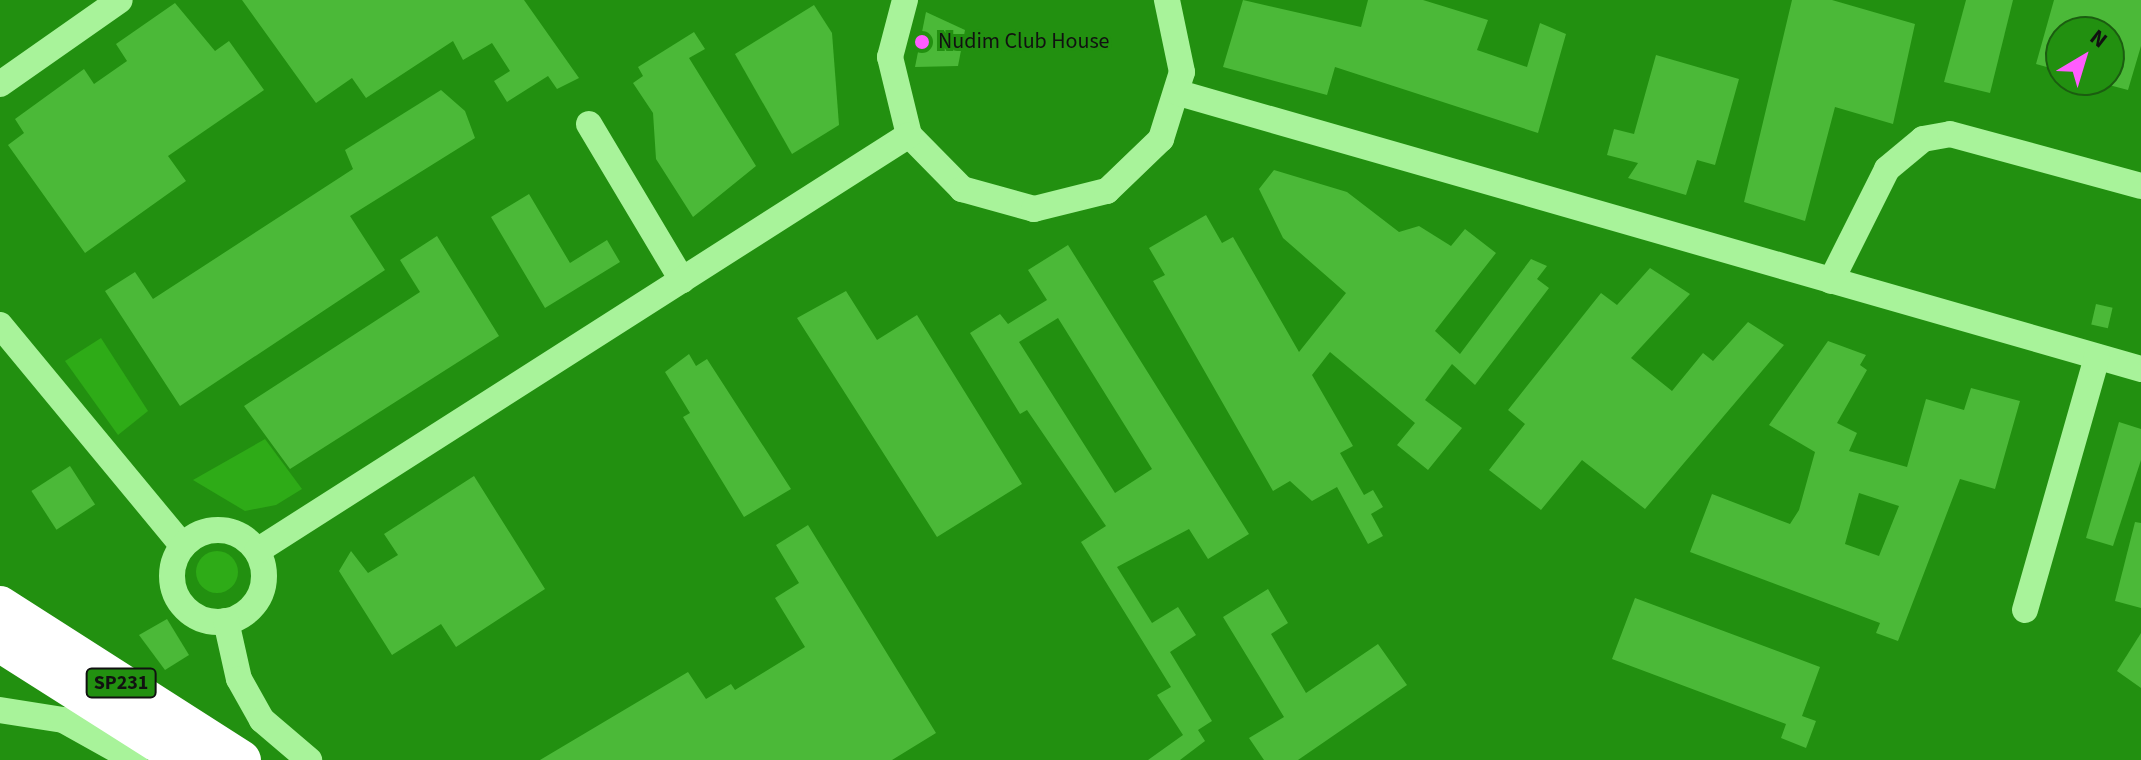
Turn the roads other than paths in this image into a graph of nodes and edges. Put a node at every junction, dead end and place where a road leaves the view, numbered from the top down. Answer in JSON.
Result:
{"nodes":[{"id":1,"x":120,"y":0,"type":"edge"},
{"id":2,"x":905,"y":0,"type":"edge"},
{"id":3,"x":1167,"y":0,"type":"edge"},
{"id":4,"x":0,"y":84,"type":"edge"},
{"id":5,"x":1179,"y":93,"type":"junction"},
{"id":6,"x":589,"y":124,"type":"dead end"},
{"id":7,"x":909,"y":135,"type":"junction"},
{"id":8,"x":2141,"y":186,"type":"edge"},
{"id":9,"x":682,"y":280,"type":"junction"},
{"id":10,"x":1831,"y":281,"type":"junction"},
{"id":11,"x":0,"y":325,"type":"edge"},
{"id":12,"x":2097,"y":357,"type":"junction"},
{"id":13,"x":2141,"y":369,"type":"edge"},
{"id":14,"x":183,"y":546,"type":"junction"},
{"id":15,"x":257,"y":551,"type":"junction"},
{"id":16,"x":0,"y":606,"type":"edge"},
{"id":17,"x":2025,"y":610,"type":"dead end"},
{"id":18,"x":226,"y":621,"type":"junction"},
{"id":19,"x":0,"y":642,"type":"edge"},
{"id":20,"x":0,"y":710,"type":"edge"},
{"id":21,"x":135,"y":760,"type":"edge"},
{"id":22,"x":186,"y":760,"type":"edge"},
{"id":23,"x":241,"y":760,"type":"edge"},
{"id":24,"x":309,"y":760,"type":"edge"}],
"edges":[{"from":1,"to":4,"type":"street"},
{"from":2,"to":7,"type":"street"},
{"from":3,"to":5,"type":"street"},
{"from":5,"to":7,"type":"street"},
{"from":5,"to":10,"type":"street"},
{"from":6,"to":9,"type":"street"},
{"from":7,"to":9,"type":"street"},
{"from":8,"to":10,"type":"street"},
{"from":9,"to":15,"type":"street"},
{"from":10,"to":12,"type":"street"},
{"from":11,"to":14,"type":"street"},
{"from":12,"to":13,"type":"street"},
{"from":12,"to":17,"type":"street"},
{"from":14,"to":15,"type":"street"},
{"from":14,"to":18,"type":"street"},
{"from":15,"to":18,"type":"street"},
{"from":16,"to":23,"type":"highway","number":"SP231"},
{"from":18,"to":24,"type":"street"},
{"from":19,"to":22,"type":"highway","number":"SP231"},
{"from":20,"to":21,"type":"street"}]}
